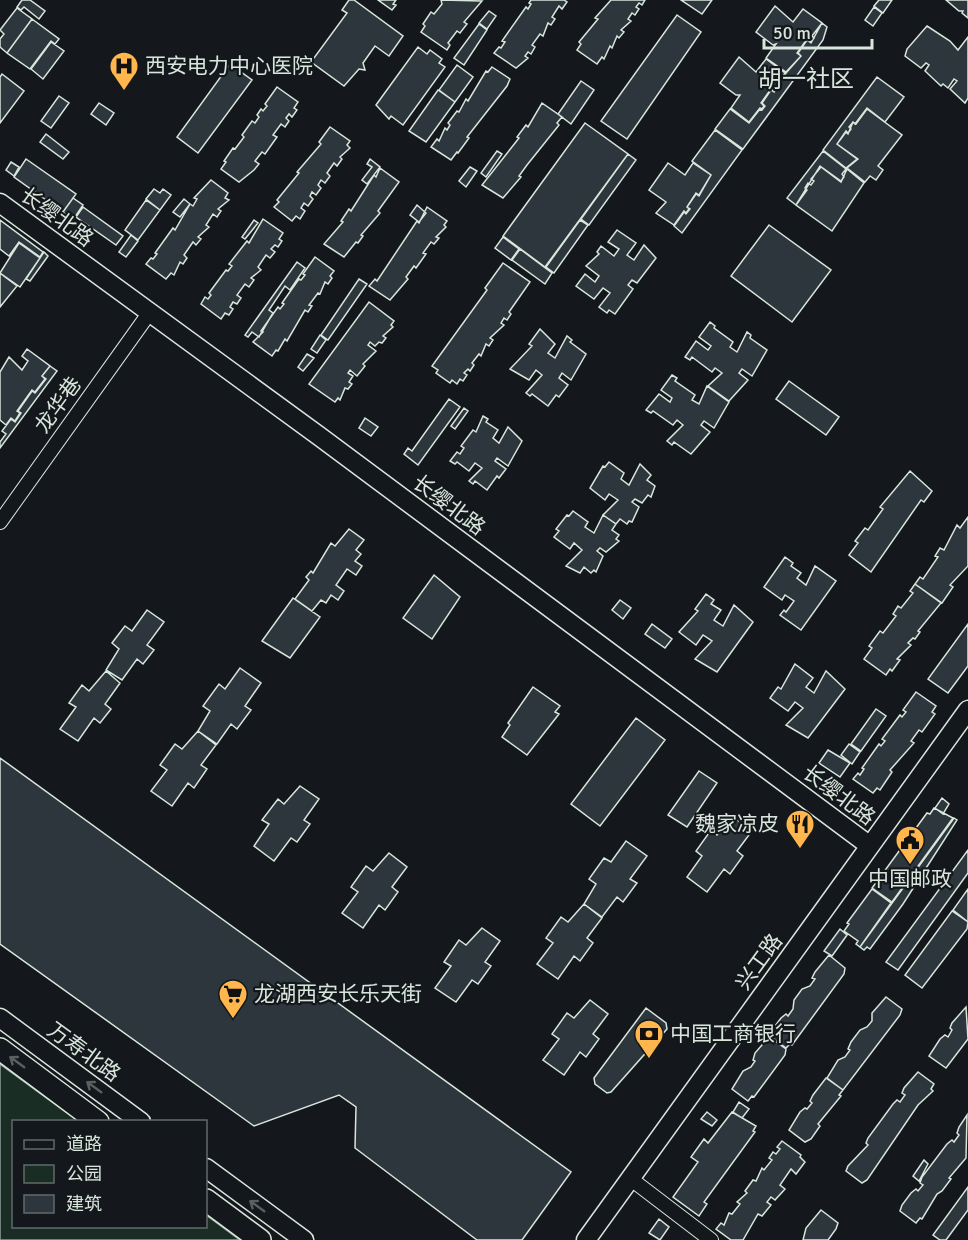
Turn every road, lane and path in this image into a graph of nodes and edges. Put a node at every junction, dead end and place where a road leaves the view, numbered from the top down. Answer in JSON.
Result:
{"nodes":[{"id":1,"x":0,"y":203,"type":"edge"},
{"id":2,"x":150,"y":312,"type":"junction"},
{"id":3,"x":0,"y":522,"type":"edge"},
{"id":4,"x":968,"y":710,"type":"edge"},
{"id":5,"x":870,"y":846,"type":"junction"},
{"id":6,"x":0,"y":1018,"type":"edge"},
{"id":7,"x":0,"y":1050,"type":"edge"},
{"id":8,"x":95,"y":1120,"type":"edge"},
{"id":9,"x":138,"y":1120,"type":"edge"},
{"id":10,"x":207,"y":1169,"type":"edge"},
{"id":11,"x":631,"y":1179,"type":"junction"},
{"id":12,"x":207,"y":1201,"type":"edge"},
{"id":13,"x":260,"y":1240,"type":"edge"},
{"id":14,"x":304,"y":1240,"type":"edge"},
{"id":15,"x":586,"y":1240,"type":"edge"},
{"id":16,"x":711,"y":1240,"type":"edge"}],
"edges":[{"from":1,"to":2,"type":"street","name":"长缨北路"},
{"from":2,"to":3,"type":"street","name":"龙华巷"},
{"from":2,"to":5,"type":"street","name":"长缨北路"},
{"from":4,"to":5,"type":"street","name":"兴工路"},
{"from":5,"to":11,"type":"street","name":"兴工路"},
{"from":9,"to":6,"type":"street","name":"万寿北路","one_way":true},
{"from":8,"to":7,"type":"main road","one_way":true},
{"from":14,"to":10,"type":"street","one_way":true},
{"from":11,"to":15,"type":"street","name":"兴工路"},
{"from":11,"to":16,"type":"street"},
{"from":12,"to":13,"type":"main road"}]}
